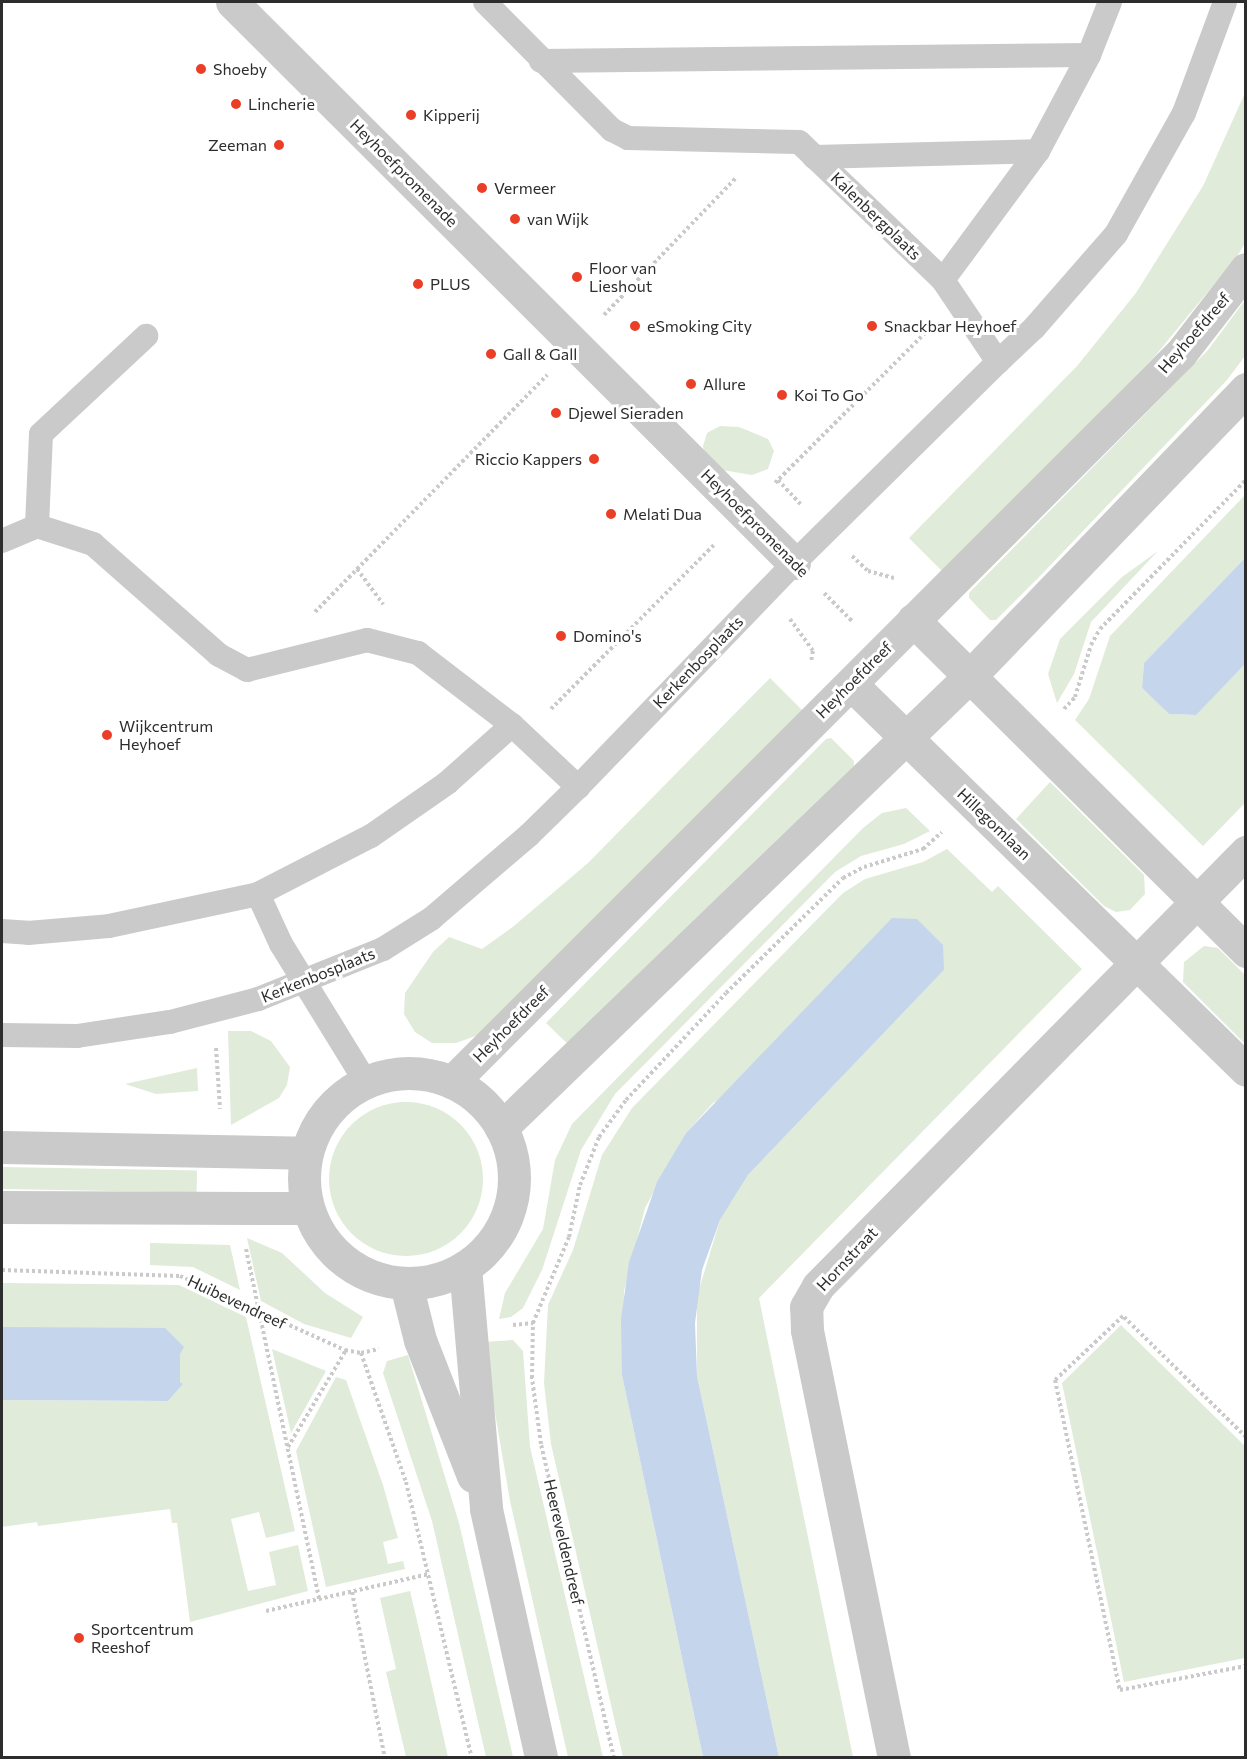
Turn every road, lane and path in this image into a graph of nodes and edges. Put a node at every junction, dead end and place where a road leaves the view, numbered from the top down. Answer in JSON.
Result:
{"nodes":[{"id":1,"x":232,"y":2,"type":"edge"},
{"id":2,"x":485,"y":2,"type":"edge"},
{"id":3,"x":1110,"y":2,"type":"edge"},
{"id":4,"x":1225,"y":2,"type":"edge"},
{"id":5,"x":1089,"y":55,"type":"junction"},
{"id":6,"x":541,"y":61,"type":"junction"},
{"id":7,"x":773,"y":140,"type":"junction"},
{"id":8,"x":1038,"y":151,"type":"junction"},
{"id":9,"x":814,"y":157,"type":"junction"},
{"id":10,"x":1245,"y":269,"type":"edge"},
{"id":11,"x":943,"y":280,"type":"junction"},
{"id":12,"x":146,"y":336,"type":"dead end"},
{"id":13,"x":577,"y":344,"type":"junction"},
{"id":14,"x":998,"y":362,"type":"junction"},
{"id":15,"x":1245,"y":389,"type":"edge"},
{"id":16,"x":1245,"y":480,"type":"edge"},
{"id":17,"x":37,"y":526,"type":"junction"},
{"id":18,"x":2,"y":541,"type":"edge"},
{"id":19,"x":794,"y":563,"type":"junction"},
{"id":20,"x":310,"y":618,"type":"dead end"},
{"id":21,"x":913,"y":620,"type":"junction"},
{"id":22,"x":882,"y":652,"type":"junction"},
{"id":23,"x":969,"y":677,"type":"junction"},
{"id":24,"x":851,"y":684,"type":"junction"},
{"id":25,"x":512,"y":725,"type":"junction"},
{"id":26,"x":905,"y":739,"type":"junction"},
{"id":27,"x":1034,"y":741,"type":"junction"},
{"id":28,"x":578,"y":787,"type":"junction"},
{"id":29,"x":974,"y":804,"type":"junction"},
{"id":30,"x":1245,"y":852,"type":"edge"},
{"id":31,"x":258,"y":894,"type":"junction"},
{"id":32,"x":1196,"y":903,"type":"junction"},
{"id":33,"x":2,"y":931,"type":"edge"},
{"id":34,"x":1245,"y":951,"type":"edge"},
{"id":35,"x":1137,"y":963,"type":"junction"},
{"id":36,"x":306,"y":982,"type":"junction"},
{"id":37,"x":213,"y":1011,"type":"junction"},
{"id":38,"x":2,"y":1035,"type":"edge"},
{"id":39,"x":1245,"y":1070,"type":"edge"},
{"id":40,"x":366,"y":1082,"type":"junction"},
{"id":41,"x":452,"y":1082,"type":"junction"},
{"id":42,"x":501,"y":1128,"type":"junction"},
{"id":43,"x":2,"y":1147,"type":"edge"},
{"id":44,"x":222,"y":1149,"type":"junction"},
{"id":45,"x":306,"y":1153,"type":"junction"},
{"id":46,"x":2,"y":1207,"type":"edge"},
{"id":47,"x":306,"y":1208,"type":"junction"},
{"id":48,"x":223,"y":1210,"type":"junction"},
{"id":49,"x":465,"y":1267,"type":"junction"},
{"id":50,"x":2,"y":1270,"type":"edge"},
{"id":51,"x":406,"y":1284,"type":"junction"},
{"id":52,"x":259,"y":1314,"type":"junction"},
{"id":53,"x":346,"y":1350,"type":"junction"},
{"id":54,"x":1245,"y":1437,"type":"edge"},
{"id":55,"x":288,"y":1448,"type":"junction"},
{"id":56,"x":486,"y":1509,"type":"junction"},
{"id":57,"x":429,"y":1574,"type":"junction"},
{"id":58,"x":352,"y":1592,"type":"junction"},
{"id":59,"x":319,"y":1599,"type":"junction"},
{"id":60,"x":266,"y":1611,"type":"dead end"},
{"id":61,"x":1245,"y":1666,"type":"edge"},
{"id":62,"x":385,"y":1758,"type":"edge"},
{"id":63,"x":472,"y":1758,"type":"edge"},
{"id":64,"x":541,"y":1758,"type":"edge"},
{"id":65,"x":614,"y":1758,"type":"edge"},
{"id":66,"x":894,"y":1758,"type":"edge"}],
"edges":[{"from":1,"to":13,"type":"street","name":"Heyhoefpromenade"},
{"from":2,"to":6,"type":"lane","name":"Kalenbergplaats"},
{"from":3,"to":5,"type":"lane"},
{"from":4,"to":14,"type":"lane"},
{"from":5,"to":6,"type":"lane"},
{"from":5,"to":8,"type":"lane"},
{"from":6,"to":7,"type":"lane","name":"Kalenbergplaats"},
{"from":7,"to":9,"type":"lane","name":"Kalenbergplaats"},
{"from":7,"to":13,"type":"path"},
{"from":8,"to":9,"type":"lane"},
{"from":8,"to":11,"type":"lane"},
{"from":9,"to":11,"type":"lane","name":"Kalenbergplaats"},
{"from":10,"to":21,"type":"street","name":"Heyhoefdreef"},
{"from":11,"to":14,"type":"lane","name":"Kalenbergplaats"},
{"from":12,"to":17,"type":"lane"},
{"from":13,"to":19,"type":"street","name":"Heyhoefpromenade"},
{"from":13,"to":20,"type":"path"},
{"from":14,"to":19,"type":"lane"},
{"from":15,"to":23,"type":"street"},
{"from":16,"to":27,"type":"path"},
{"from":17,"to":18,"type":"lane"},
{"from":17,"to":25,"type":"lane"},
{"from":19,"to":22,"type":"path","name":"Heyhoefpromenade"},
{"from":19,"to":28,"type":"lane","name":"Kerkenbosplaats"},
{"from":21,"to":22,"type":"street","name":"Heyhoefdreef"},
{"from":21,"to":23,"type":"street"},
{"from":22,"to":24,"type":"street","name":"Heyhoefdreef"},
{"from":23,"to":26,"type":"street"},
{"from":23,"to":27,"type":"street"},
{"from":24,"to":26,"type":"street","name":"Hillegomlaan"},
{"from":24,"to":41,"type":"street","name":"Heyhoefdreef"},
{"from":25,"to":28,"type":"lane"},
{"from":25,"to":31,"type":"lane"},
{"from":26,"to":29,"type":"street","name":"Hillegomlaan"},
{"from":26,"to":42,"type":"street"},
{"from":27,"to":32,"type":"street"},
{"from":28,"to":36,"type":"lane","name":"Kerkenbosplaats"},
{"from":29,"to":35,"type":"street","name":"Hillegomlaan"},
{"from":29,"to":65,"type":"path","name":"Heereveldendreef"},
{"from":30,"to":32,"type":"street"},
{"from":31,"to":33,"type":"lane"},
{"from":31,"to":36,"type":"lane"},
{"from":32,"to":34,"type":"street"},
{"from":32,"to":35,"type":"street"},
{"from":35,"to":39,"type":"street","name":"Hillegomlaan"},
{"from":35,"to":66,"type":"street","name":"Hornstraat"},
{"from":36,"to":37,"type":"lane","name":"Kerkenbosplaats"},
{"from":36,"to":40,"type":"lane"},
{"from":37,"to":38,"type":"lane","name":"Kerkenbosplaats"},
{"from":37,"to":44,"type":"path"},
{"from":40,"to":41,"type":"street"},
{"from":40,"to":45,"type":"street"},
{"from":41,"to":42,"type":"street"},
{"from":42,"to":49,"type":"street"},
{"from":43,"to":44,"type":"street"},
{"from":44,"to":45,"type":"street"},
{"from":45,"to":47,"type":"street"},
{"from":46,"to":48,"type":"street"},
{"from":47,"to":48,"type":"street"},
{"from":47,"to":51,"type":"street"},
{"from":48,"to":52,"type":"path"},
{"from":49,"to":51,"type":"street"},
{"from":49,"to":56,"type":"street"},
{"from":50,"to":52,"type":"path","name":"Huibevendreef"},
{"from":51,"to":56,"type":"street"},
{"from":52,"to":53,"type":"path","name":"Huibevendreef"},
{"from":52,"to":55,"type":"path"},
{"from":53,"to":55,"type":"path"},
{"from":53,"to":57,"type":"path","name":"Huibevendreef"},
{"from":54,"to":61,"type":"path"},
{"from":55,"to":59,"type":"path"},
{"from":56,"to":64,"type":"street"},
{"from":57,"to":58,"type":"path"},
{"from":57,"to":63,"type":"path"},
{"from":58,"to":59,"type":"path"},
{"from":58,"to":62,"type":"path"},
{"from":59,"to":60,"type":"path"}]}
